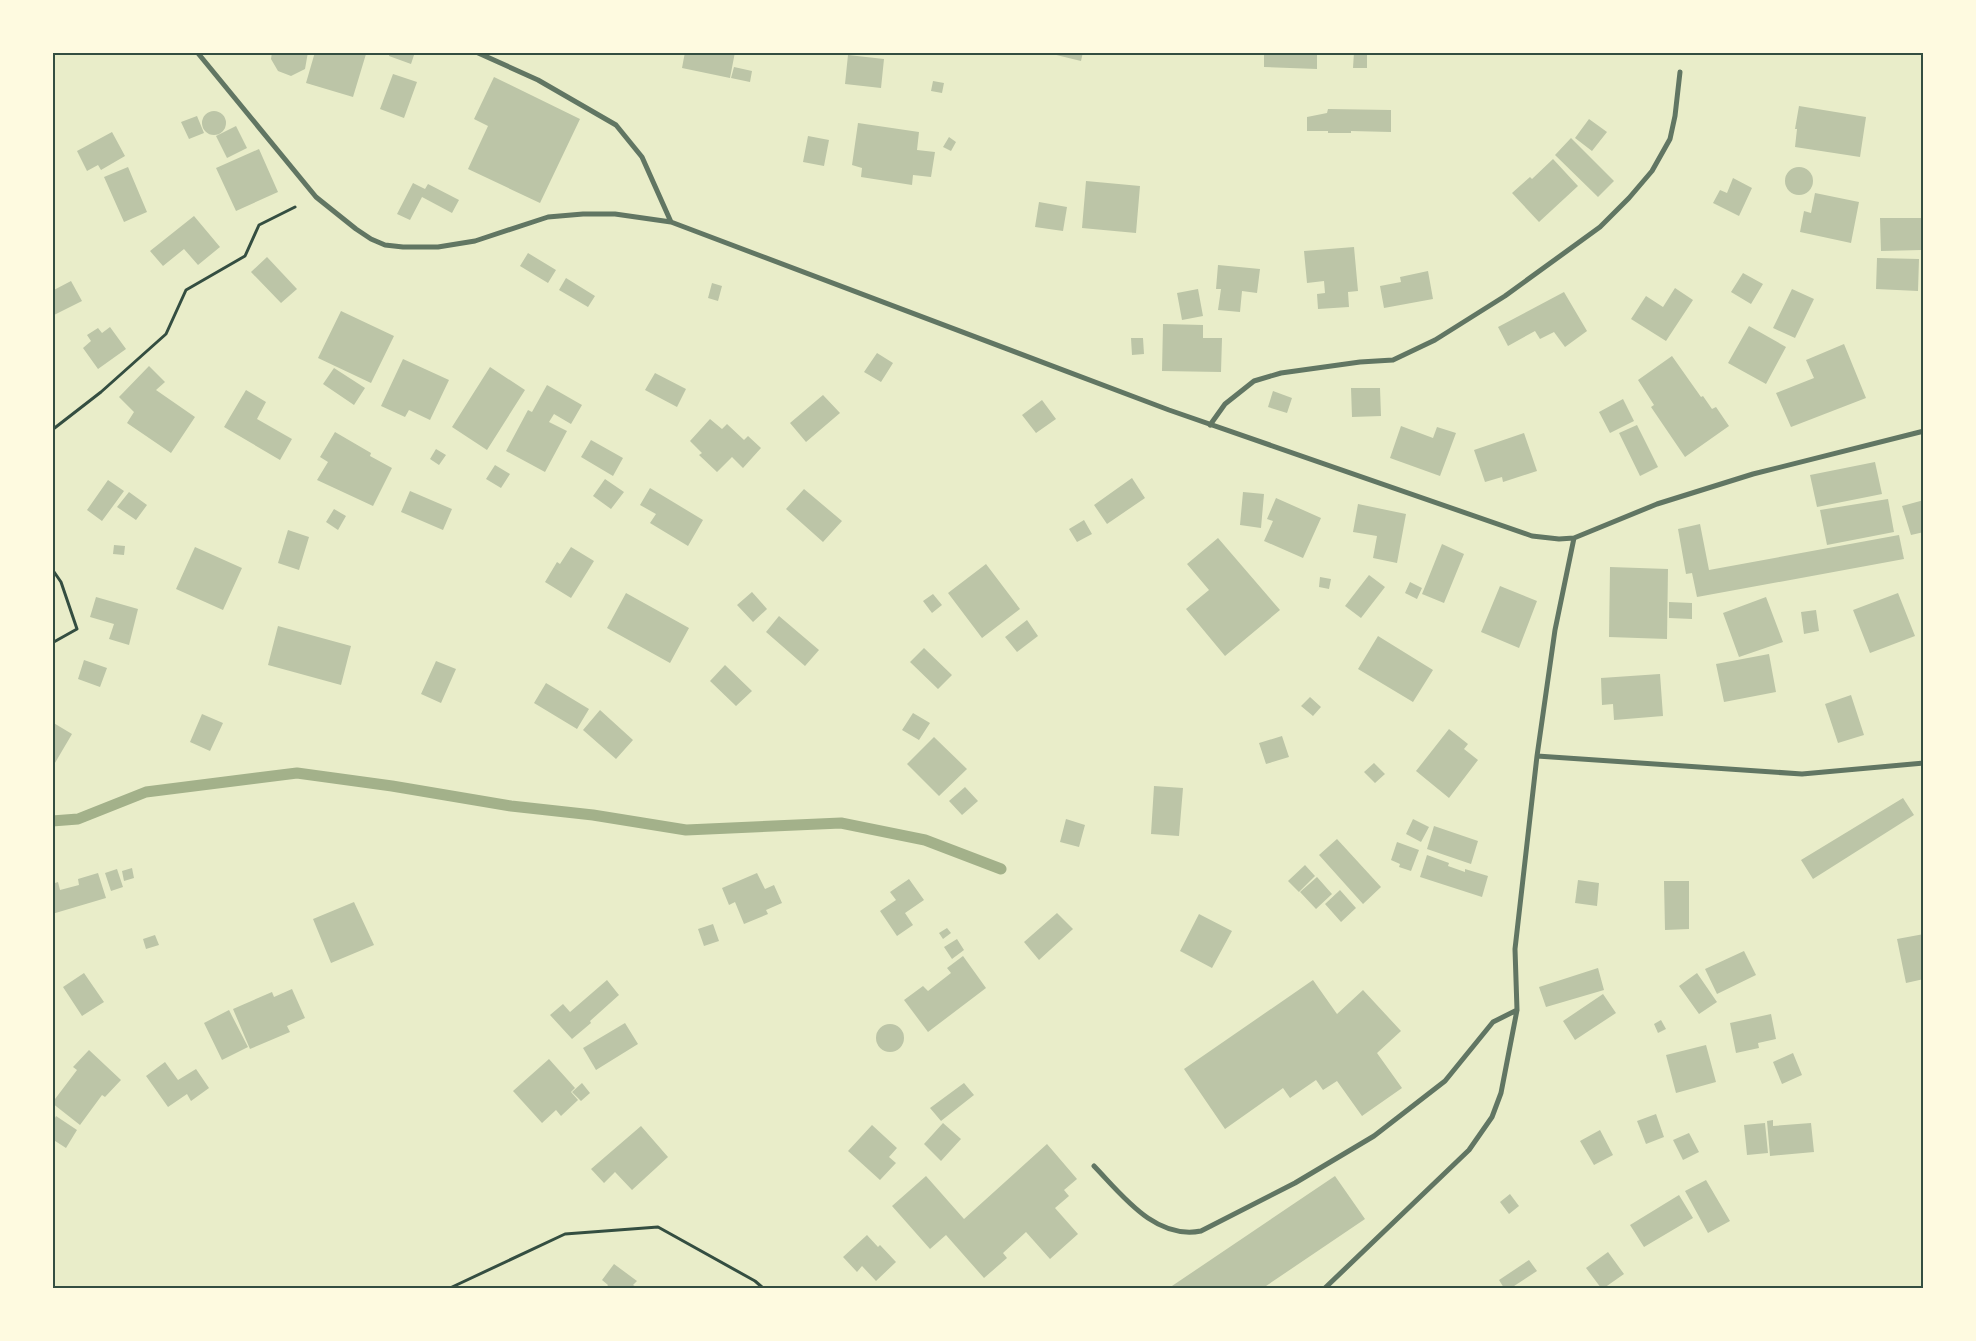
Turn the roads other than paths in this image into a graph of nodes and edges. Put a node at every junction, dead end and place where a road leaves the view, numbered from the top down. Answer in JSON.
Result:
{"nodes":[{"id":1,"x":197,"y":52,"type":"edge"},
{"id":2,"x":476,"y":52,"type":"edge"},
{"id":3,"x":1680,"y":72,"type":"dead end"},
{"id":4,"x":670,"y":222,"type":"junction"},
{"id":5,"x":1210,"y":425,"type":"junction"},
{"id":6,"x":1924,"y":431,"type":"edge"},
{"id":7,"x":1574,"y":538,"type":"junction"},
{"id":8,"x":1537,"y":756,"type":"junction"},
{"id":9,"x":1924,"y":763,"type":"edge"},
{"id":10,"x":1517,"y":1010,"type":"junction"},
{"id":11,"x":1094,"y":1166,"type":"dead end"},
{"id":12,"x":1325,"y":1288,"type":"edge"}],
"edges":[{"from":1,"to":4,"type":"street"},
{"from":2,"to":4,"type":"street"},
{"from":3,"to":5,"type":"street"},
{"from":4,"to":5,"type":"street"},
{"from":5,"to":7,"type":"street"},
{"from":6,"to":7,"type":"street"},
{"from":7,"to":8,"type":"street"},
{"from":8,"to":9,"type":"street"},
{"from":8,"to":10,"type":"street"},
{"from":10,"to":11,"type":"street"},
{"from":10,"to":12,"type":"street"}]}
